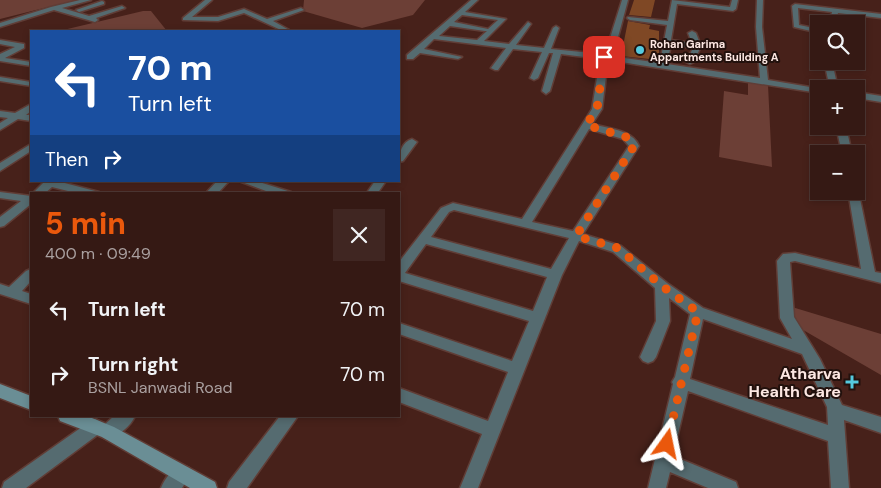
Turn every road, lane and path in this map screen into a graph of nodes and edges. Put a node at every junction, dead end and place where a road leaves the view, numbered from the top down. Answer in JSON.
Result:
{"nodes":[{"id":1,"x":88,"y":0,"type":"edge"},
{"id":2,"x":209,"y":0,"type":"edge"},
{"id":3,"x":475,"y":0,"type":"edge"},
{"id":4,"x":625,"y":0,"type":"edge"},
{"id":5,"x":735,"y":0,"type":"edge"},
{"id":6,"x":760,"y":0,"type":"edge"},
{"id":7,"x":674,"y":1,"type":"edge"},
{"id":8,"x":102,"y":3,"type":"dead end"},
{"id":9,"x":112,"y":6,"type":"dead end"},
{"id":10,"x":466,"y":7,"type":"junction"},
{"id":11,"x":53,"y":8,"type":"junction"},
{"id":12,"x":122,"y":8,"type":"dead end"},
{"id":13,"x":302,"y":10,"type":"dead end"},
{"id":14,"x":836,"y":10,"type":"junction"},
{"id":15,"x":70,"y":12,"type":"junction"},
{"id":16,"x":460,"y":12,"type":"junction"},
{"id":17,"x":508,"y":13,"type":"dead end"},
{"id":18,"x":79,"y":15,"type":"junction"},
{"id":19,"x":835,"y":15,"type":"edge"},
{"id":20,"x":881,"y":16,"type":"edge"},
{"id":21,"x":630,"y":18,"type":"dead end"},
{"id":22,"x":450,"y":21,"type":"junction"},
{"id":23,"x":266,"y":22,"type":"junction"},
{"id":24,"x":671,"y":23,"type":"junction"},
{"id":25,"x":528,"y":24,"type":"dead end"},
{"id":26,"x":0,"y":25,"type":"edge"},
{"id":27,"x":498,"y":25,"type":"junction"},
{"id":28,"x":556,"y":28,"type":"dead end"},
{"id":29,"x":441,"y":29,"type":"junction"},
{"id":30,"x":485,"y":29,"type":"dead end"},
{"id":31,"x":810,"y":29,"type":"edge"},
{"id":32,"x":286,"y":30,"type":"edge"},
{"id":33,"x":692,"y":33,"type":"dead end"},
{"id":34,"x":433,"y":36,"type":"junction"},
{"id":35,"x":478,"y":39,"type":"junction"},
{"id":36,"x":0,"y":42,"type":"edge"},
{"id":37,"x":426,"y":42,"type":"junction"},
{"id":38,"x":667,"y":42,"type":"junction"},
{"id":39,"x":512,"y":45,"type":"junction"},
{"id":40,"x":697,"y":46,"type":"junction"},
{"id":41,"x":546,"y":49,"type":"junction"},
{"id":42,"x":418,"y":50,"type":"junction"},
{"id":43,"x":466,"y":50,"type":"dead end"},
{"id":44,"x":558,"y":51,"type":"junction"},
{"id":45,"x":410,"y":57,"type":"dead end"},
{"id":46,"x":458,"y":57,"type":"dead end"},
{"id":47,"x":604,"y":57,"type":"junction"},
{"id":48,"x":0,"y":58,"type":"edge"},
{"id":49,"x":690,"y":62,"type":"dead end"},
{"id":50,"x":30,"y":64,"type":"edge"},
{"id":51,"x":663,"y":66,"type":"junction"},
{"id":52,"x":495,"y":68,"type":"dead end"},
{"id":53,"x":534,"y":78,"type":"dead end"},
{"id":54,"x":0,"y":79,"type":"edge"},
{"id":55,"x":764,"y":81,"type":"junction"},
{"id":56,"x":29,"y":82,"type":"edge"},
{"id":57,"x":810,"y":89,"type":"edge"},
{"id":58,"x":546,"y":91,"type":"dead end"},
{"id":59,"x":865,"y":97,"type":"edge"},
{"id":60,"x":881,"y":99,"type":"edge"},
{"id":61,"x":30,"y":108,"type":"edge"},
{"id":62,"x":0,"y":114,"type":"edge"},
{"id":63,"x":16,"y":116,"type":"junction"},
{"id":64,"x":30,"y":118,"type":"edge"},
{"id":65,"x":586,"y":125,"type":"junction"},
{"id":66,"x":0,"y":127,"type":"edge"},
{"id":67,"x":412,"y":142,"type":"dead end"},
{"id":68,"x":30,"y":148,"type":"edge"},
{"id":69,"x":400,"y":158,"type":"edge"},
{"id":70,"x":0,"y":168,"type":"edge"},
{"id":71,"x":51,"y":182,"type":"edge"},
{"id":72,"x":223,"y":182,"type":"edge"},
{"id":73,"x":247,"y":182,"type":"edge"},
{"id":74,"x":380,"y":182,"type":"edge"},
{"id":75,"x":39,"y":192,"type":"edge"},
{"id":76,"x":88,"y":192,"type":"edge"},
{"id":77,"x":212,"y":192,"type":"edge"},
{"id":78,"x":280,"y":192,"type":"edge"},
{"id":79,"x":373,"y":192,"type":"edge"},
{"id":80,"x":0,"y":195,"type":"edge"},
{"id":81,"x":30,"y":197,"type":"edge"},
{"id":82,"x":30,"y":199,"type":"edge"},
{"id":83,"x":856,"y":200,"type":"edge"},
{"id":84,"x":0,"y":223,"type":"edge"},
{"id":85,"x":525,"y":223,"type":"junction"},
{"id":86,"x":576,"y":236,"type":"junction"},
{"id":87,"x":423,"y":239,"type":"junction"},
{"id":88,"x":400,"y":271,"type":"edge"},
{"id":89,"x":30,"y":275,"type":"edge"},
{"id":90,"x":555,"y":275,"type":"junction"},
{"id":91,"x":400,"y":276,"type":"edge"},
{"id":92,"x":875,"y":276,"type":"edge"},
{"id":93,"x":662,"y":286,"type":"junction"},
{"id":94,"x":6,"y":291,"type":"edge"},
{"id":95,"x":30,"y":299,"type":"edge"},
{"id":96,"x":698,"y":312,"type":"junction"},
{"id":97,"x":538,"y":318,"type":"junction"},
{"id":98,"x":400,"y":328,"type":"edge"},
{"id":99,"x":807,"y":350,"type":"junction"},
{"id":100,"x":648,"y":357,"type":"dead end"},
{"id":101,"x":517,"y":369,"type":"junction"},
{"id":102,"x":680,"y":382,"type":"junction"},
{"id":103,"x":0,"y":391,"type":"edge"},
{"id":104,"x":400,"y":395,"type":"edge"},
{"id":105,"x":30,"y":403,"type":"edge"},
{"id":106,"x":835,"y":410,"type":"junction"},
{"id":107,"x":68,"y":417,"type":"edge"},
{"id":108,"x":125,"y":417,"type":"edge"},
{"id":109,"x":289,"y":417,"type":"edge"},
{"id":110,"x":881,"y":426,"type":"edge"},
{"id":111,"x":101,"y":430,"type":"junction"},
{"id":112,"x":492,"y":430,"type":"junction"},
{"id":113,"x":837,"y":436,"type":"junction"},
{"id":114,"x":663,"y":460,"type":"junction"},
{"id":115,"x":176,"y":481,"type":"edge"},
{"id":116,"x":11,"y":488,"type":"edge"},
{"id":117,"x":208,"y":488,"type":"edge"},
{"id":118,"x":236,"y":488,"type":"edge"},
{"id":119,"x":469,"y":488,"type":"edge"},
{"id":120,"x":657,"y":488,"type":"edge"},
{"id":121,"x":729,"y":488,"type":"edge"},
{"id":122,"x":840,"y":488,"type":"edge"}],
"edges":[{"from":1,"to":11,"type":"street"},
{"from":2,"to":23,"type":"street"},
{"from":3,"to":10,"type":"street"},
{"from":4,"to":47,"type":"street"},
{"from":5,"to":7,"type":"street"},
{"from":6,"to":55,"type":"street"},
{"from":7,"to":24,"type":"street"},
{"from":8,"to":15,"type":"street"},
{"from":9,"to":18,"type":"street"},
{"from":10,"to":16,"type":"street"},
{"from":10,"to":17,"type":"street"},
{"from":11,"to":15,"type":"street"},
{"from":11,"to":26,"type":"street"},
{"from":12,"to":18,"type":"street"},
{"from":13,"to":23,"type":"street"},
{"from":14,"to":19,"type":"street"},
{"from":14,"to":20,"type":"street"},
{"from":14,"to":31,"type":"street"},
{"from":15,"to":18,"type":"street"},
{"from":16,"to":22,"type":"street"},
{"from":16,"to":27,"type":"street"},
{"from":21,"to":24,"type":"street"},
{"from":22,"to":27,"type":"street"},
{"from":22,"to":29,"type":"street"},
{"from":22,"to":30,"type":"street"},
{"from":23,"to":32,"type":"street"},
{"from":24,"to":38,"type":"street"},
{"from":25,"to":39,"type":"street"},
{"from":27,"to":35,"type":"street"},
{"from":28,"to":41,"type":"street"},
{"from":29,"to":34,"type":"street"},
{"from":29,"to":35,"type":"street"},
{"from":33,"to":40,"type":"street"},
{"from":34,"to":35,"type":"street"},
{"from":34,"to":37,"type":"street"},
{"from":35,"to":39,"type":"street"},
{"from":36,"to":48,"type":"street"},
{"from":37,"to":42,"type":"street"},
{"from":37,"to":43,"type":"street"},
{"from":38,"to":40,"type":"street"},
{"from":38,"to":51,"type":"street"},
{"from":39,"to":41,"type":"street"},
{"from":39,"to":52,"type":"street"},
{"from":40,"to":49,"type":"street"},
{"from":41,"to":44,"type":"street"},
{"from":41,"to":53,"type":"street"},
{"from":42,"to":45,"type":"street"},
{"from":42,"to":46,"type":"street"},
{"from":44,"to":47,"type":"street"},
{"from":44,"to":58,"type":"street"},
{"from":47,"to":51,"type":"street"},
{"from":47,"to":65,"type":"street"},
{"from":48,"to":50,"type":"street"},
{"from":51,"to":55,"type":"street"},
{"from":54,"to":56,"type":"street"},
{"from":55,"to":57,"type":"street"},
{"from":59,"to":60,"type":"street"},
{"from":61,"to":63,"type":"street"},
{"from":62,"to":63,"type":"street"},
{"from":63,"to":64,"type":"street"},
{"from":63,"to":66,"type":"street"},
{"from":65,"to":85,"type":"street"},
{"from":65,"to":86,"type":"street"},
{"from":67,"to":69,"type":"street"},
{"from":68,"to":70,"type":"street"},
{"from":71,"to":75,"type":"street"},
{"from":71,"to":76,"type":"street"},
{"from":72,"to":77,"type":"street"},
{"from":73,"to":78,"type":"street"},
{"from":74,"to":79,"type":"street"},
{"from":80,"to":81,"type":"street"},
{"from":82,"to":84,"type":"street"},
{"from":83,"to":92,"type":"street"},
{"from":85,"to":86,"type":"street"},
{"from":85,"to":87,"type":"street"},
{"from":86,"to":90,"type":"street"},
{"from":86,"to":93,"type":"street"},
{"from":87,"to":88,"type":"street"},
{"from":87,"to":90,"type":"street"},
{"from":89,"to":94,"type":"street"},
{"from":90,"to":97,"type":"street"},
{"from":91,"to":97,"type":"street"},
{"from":92,"to":99,"type":"street"},
{"from":93,"to":96,"type":"street"},
{"from":93,"to":100,"type":"street"},
{"from":94,"to":95,"type":"street"},
{"from":96,"to":99,"type":"street"},
{"from":96,"to":102,"type":"street"},
{"from":97,"to":101,"type":"street"},
{"from":98,"to":101,"type":"street"},
{"from":99,"to":106,"type":"street"},
{"from":101,"to":112,"type":"street"},
{"from":102,"to":113,"type":"street"},
{"from":102,"to":114,"type":"street"},
{"from":103,"to":105,"type":"street"},
{"from":104,"to":112,"type":"street"},
{"from":106,"to":110,"type":"street"},
{"from":106,"to":113,"type":"street"},
{"from":107,"to":111,"type":"street"},
{"from":108,"to":111,"type":"street"},
{"from":109,"to":118,"type":"street"},
{"from":111,"to":115,"type":"street"},
{"from":111,"to":116,"type":"street"},
{"from":112,"to":119,"type":"street"},
{"from":113,"to":122,"type":"street"},
{"from":114,"to":120,"type":"street"},
{"from":114,"to":121,"type":"street"},
{"from":115,"to":117,"type":"street"}]}
